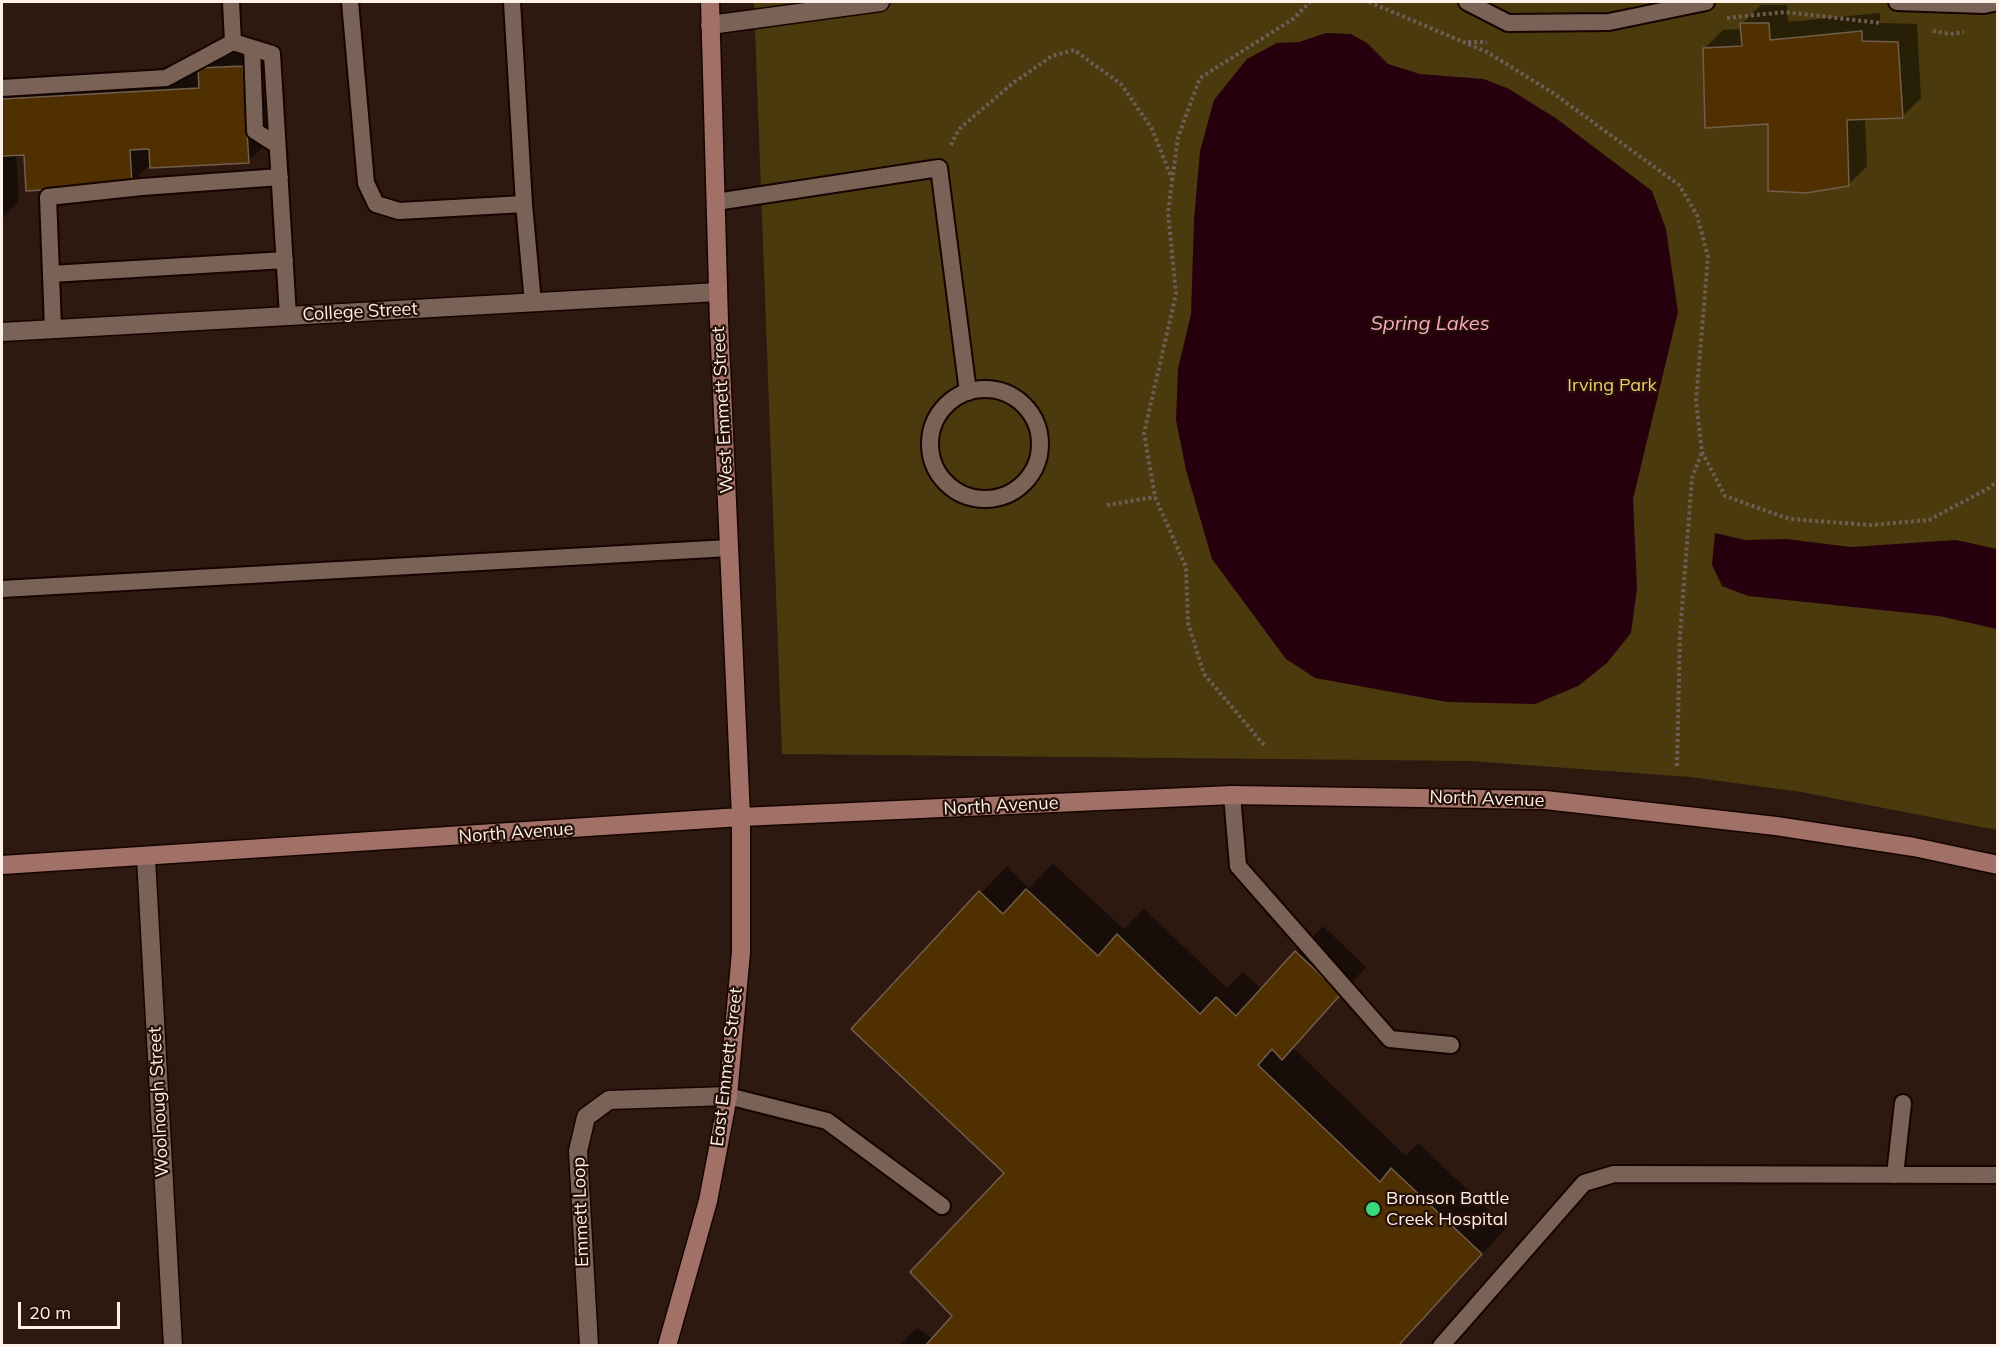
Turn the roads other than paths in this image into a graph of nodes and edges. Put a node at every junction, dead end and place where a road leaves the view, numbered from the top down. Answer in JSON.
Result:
{"nodes":[{"id":1,"x":231,"y":2,"type":"edge"},
{"id":2,"x":350,"y":2,"type":"edge"},
{"id":3,"x":512,"y":2,"type":"edge"},
{"id":4,"x":710,"y":2,"type":"edge"},
{"id":5,"x":880,"y":2,"type":"edge"},
{"id":6,"x":1467,"y":2,"type":"edge"},
{"id":7,"x":1706,"y":2,"type":"edge"},
{"id":8,"x":1897,"y":2,"type":"edge"},
{"id":9,"x":1998,"y":2,"type":"edge"},
{"id":10,"x":711,"y":25,"type":"junction"},
{"id":11,"x":233,"y":42,"type":"junction"},
{"id":12,"x":2,"y":88,"type":"edge"},
{"id":13,"x":280,"y":177,"type":"junction"},
{"id":14,"x":716,"y":202,"type":"junction"},
{"id":15,"x":524,"y":204,"type":"junction"},
{"id":16,"x":285,"y":261,"type":"junction"},
{"id":17,"x":51,"y":274,"type":"junction"},
{"id":18,"x":718,"y":292,"type":"junction"},
{"id":19,"x":533,"y":303,"type":"junction"},
{"id":20,"x":288,"y":316,"type":"junction"},
{"id":21,"x":53,"y":329,"type":"junction"},
{"id":22,"x":2,"y":332,"type":"edge"},
{"id":23,"x":968,"y":392,"type":"junction"},
{"id":24,"x":729,"y":548,"type":"junction"},
{"id":25,"x":2,"y":589,"type":"edge"},
{"id":26,"x":1232,"y":795,"type":"junction"},
{"id":27,"x":741,"y":818,"type":"junction"},
{"id":28,"x":146,"y":858,"type":"junction"},
{"id":29,"x":2,"y":865,"type":"edge"},
{"id":30,"x":1998,"y":865,"type":"edge"},
{"id":31,"x":1451,"y":1045,"type":"dead end"},
{"id":32,"x":728,"y":1096,"type":"junction"},
{"id":33,"x":1903,"y":1103,"type":"dead end"},
{"id":34,"x":1895,"y":1175,"type":"junction"},
{"id":35,"x":1998,"y":1175,"type":"edge"},
{"id":36,"x":942,"y":1206,"type":"dead end"},
{"id":37,"x":173,"y":1346,"type":"edge"},
{"id":38,"x":589,"y":1346,"type":"edge"},
{"id":39,"x":668,"y":1346,"type":"edge"},
{"id":40,"x":1441,"y":1346,"type":"edge"}],
"edges":[{"from":1,"to":11,"type":"lane"},
{"from":2,"to":15,"type":"lane"},
{"from":3,"to":15,"type":"lane"},
{"from":4,"to":10,"type":"street","name":"West Emmett Street"},
{"from":5,"to":10,"type":"street"},
{"from":6,"to":7,"type":"lane"},
{"from":8,"to":9,"type":"lane"},
{"from":10,"to":14,"type":"street","name":"West Emmett Street"},
{"from":11,"to":12,"type":"lane"},
{"from":11,"to":13,"type":"lane"},
{"from":13,"to":16,"type":"lane"},
{"from":13,"to":17,"type":"lane"},
{"from":14,"to":18,"type":"street","name":"West Emmett Street"},
{"from":14,"to":23,"type":"lane"},
{"from":15,"to":19,"type":"lane"},
{"from":16,"to":17,"type":"lane"},
{"from":16,"to":20,"type":"lane"},
{"from":17,"to":21,"type":"lane"},
{"from":18,"to":19,"type":"street","name":"College Street"},
{"from":18,"to":24,"type":"street","name":"West Emmett Street"},
{"from":19,"to":20,"type":"street","name":"College Street"},
{"from":20,"to":21,"type":"street","name":"College Street"},
{"from":21,"to":22,"type":"street","name":"College Street"},
{"from":23,"to":23,"type":"lane"},
{"from":24,"to":25,"type":"lane"},
{"from":24,"to":27,"type":"street","name":"West Emmett Street"},
{"from":26,"to":27,"type":"street","name":"North Avenue"},
{"from":26,"to":30,"type":"street","name":"North Avenue"},
{"from":26,"to":31,"type":"lane"},
{"from":27,"to":28,"type":"street","name":"North Avenue"},
{"from":27,"to":32,"type":"street","name":"East Emmett Street"},
{"from":28,"to":29,"type":"street","name":"North Avenue"},
{"from":28,"to":37,"type":"street","name":"Woolnough Street"},
{"from":32,"to":36,"type":"lane"},
{"from":32,"to":38,"type":"street","name":"Emmett Loop"},
{"from":32,"to":39,"type":"street","name":"East Emmett Street"},
{"from":33,"to":34,"type":"lane"},
{"from":34,"to":35,"type":"lane"},
{"from":34,"to":40,"type":"lane"}]}
